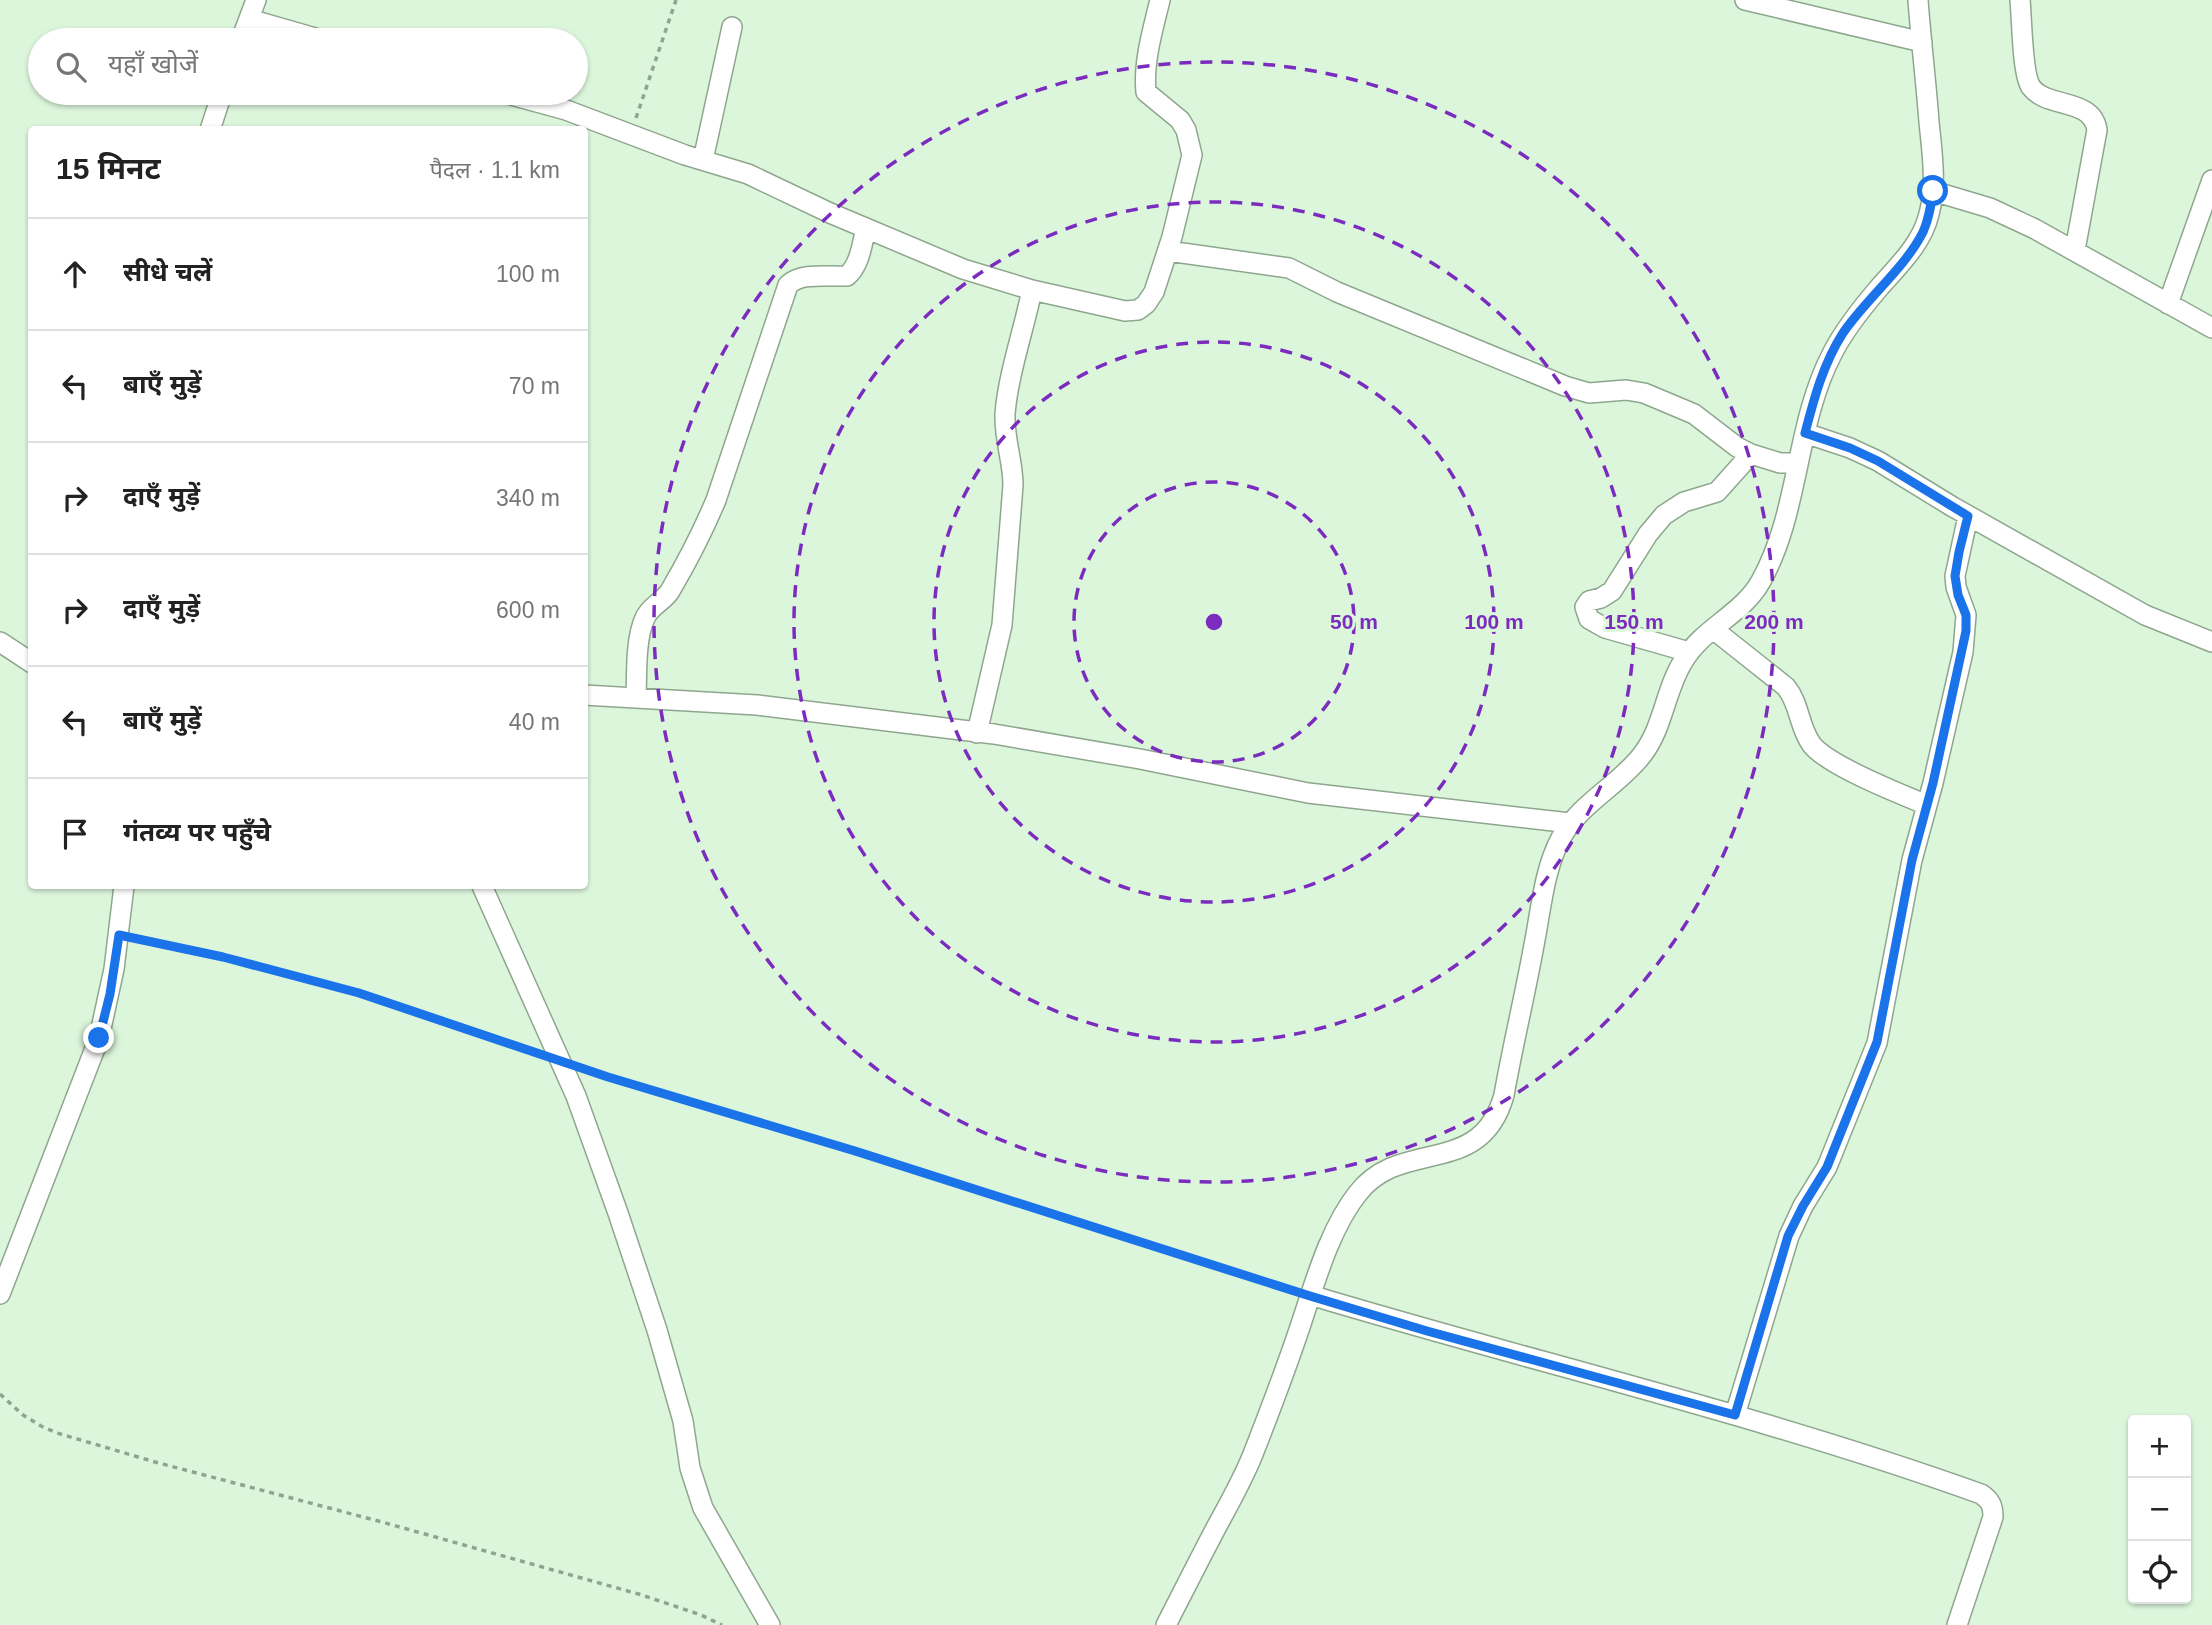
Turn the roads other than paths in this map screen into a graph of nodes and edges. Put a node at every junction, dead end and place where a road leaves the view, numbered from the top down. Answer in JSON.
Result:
{"nodes":[{"id":1,"x":256,"y":0,"type":"edge"},
{"id":2,"x":1160,"y":0,"type":"edge"},
{"id":3,"x":1745,"y":0,"type":"edge"},
{"id":4,"x":1918,"y":0,"type":"edge"},
{"id":5,"x":2020,"y":0,"type":"edge"},
{"id":6,"x":249,"y":19,"type":"junction"},
{"id":7,"x":732,"y":27,"type":"dead end"},
{"id":8,"x":246,"y":28,"type":"edge"},
{"id":9,"x":280,"y":28,"type":"edge"},
{"id":10,"x":1922,"y":42,"type":"junction"},
{"id":11,"x":218,"y":105,"type":"edge"},
{"id":12,"x":548,"y":105,"type":"edge"},
{"id":13,"x":211,"y":126,"type":"edge"},
{"id":14,"x":703,"y":160,"type":"junction"},
{"id":15,"x":2212,"y":180,"type":"edge"},
{"id":16,"x":1933,"y":191,"type":"junction"},
{"id":17,"x":866,"y":228,"type":"junction"},
{"id":18,"x":2075,"y":250,"type":"junction"},
{"id":19,"x":1168,"y":251,"type":"junction"},
{"id":20,"x":1032,"y":290,"type":"junction"},
{"id":21,"x":2168,"y":304,"type":"junction"},
{"id":22,"x":2212,"y":328,"type":"edge"},
{"id":23,"x":1805,"y":433,"type":"junction"},
{"id":24,"x":1751,"y":454,"type":"junction"},
{"id":25,"x":1798,"y":463,"type":"junction"},
{"id":26,"x":1968,"y":516,"type":"junction"},
{"id":27,"x":1713,"y":629,"type":"junction"},
{"id":28,"x":0,"y":642,"type":"edge"},
{"id":29,"x":2212,"y":642,"type":"edge"},
{"id":30,"x":1689,"y":652,"type":"junction"},
{"id":31,"x":28,"y":660,"type":"edge"},
{"id":32,"x":588,"y":695,"type":"edge"},
{"id":33,"x":636,"y":698,"type":"junction"},
{"id":34,"x":977,"y":733,"type":"junction"},
{"id":35,"x":1927,"y":805,"type":"junction"},
{"id":36,"x":1570,"y":823,"type":"junction"},
{"id":37,"x":124,"y":889,"type":"edge"},
{"id":38,"x":483,"y":889,"type":"edge"},
{"id":39,"x":0,"y":1294,"type":"edge"},
{"id":40,"x":1310,"y":1296,"type":"junction"},
{"id":41,"x":1735,"y":1415,"type":"junction"},
{"id":42,"x":770,"y":1625,"type":"edge"},
{"id":43,"x":1166,"y":1625,"type":"edge"},
{"id":44,"x":1957,"y":1625,"type":"edge"}],
"edges":[{"from":1,"to":6,"type":"street"},
{"from":2,"to":19,"type":"street"},
{"from":3,"to":10,"type":"street"},
{"from":4,"to":10,"type":"street"},
{"from":5,"to":18,"type":"street"},
{"from":6,"to":8,"type":"street"},
{"from":6,"to":9,"type":"street"},
{"from":7,"to":14,"type":"street"},
{"from":10,"to":16,"type":"street"},
{"from":11,"to":13,"type":"street"},
{"from":12,"to":14,"type":"street"},
{"from":14,"to":17,"type":"street"},
{"from":15,"to":21,"type":"street"},
{"from":16,"to":18,"type":"street"},
{"from":16,"to":23,"type":"street"},
{"from":17,"to":20,"type":"street"},
{"from":17,"to":33,"type":"street"},
{"from":18,"to":21,"type":"street"},
{"from":19,"to":20,"type":"street"},
{"from":19,"to":24,"type":"street"},
{"from":20,"to":34,"type":"street"},
{"from":21,"to":22,"type":"street"},
{"from":23,"to":25,"type":"street"},
{"from":23,"to":26,"type":"street"},
{"from":24,"to":25,"type":"street"},
{"from":24,"to":30,"type":"street"},
{"from":25,"to":27,"type":"street"},
{"from":26,"to":29,"type":"street"},
{"from":26,"to":35,"type":"street"},
{"from":27,"to":30,"type":"street"},
{"from":27,"to":35,"type":"street"},
{"from":28,"to":31,"type":"street"},
{"from":30,"to":36,"type":"street"},
{"from":32,"to":33,"type":"street"},
{"from":33,"to":34,"type":"street"},
{"from":34,"to":36,"type":"street"},
{"from":35,"to":41,"type":"street"},
{"from":36,"to":40,"type":"street"},
{"from":37,"to":39,"type":"street"},
{"from":38,"to":42,"type":"street"},
{"from":40,"to":41,"type":"street"},
{"from":40,"to":43,"type":"street"},
{"from":41,"to":44,"type":"street"}]}
